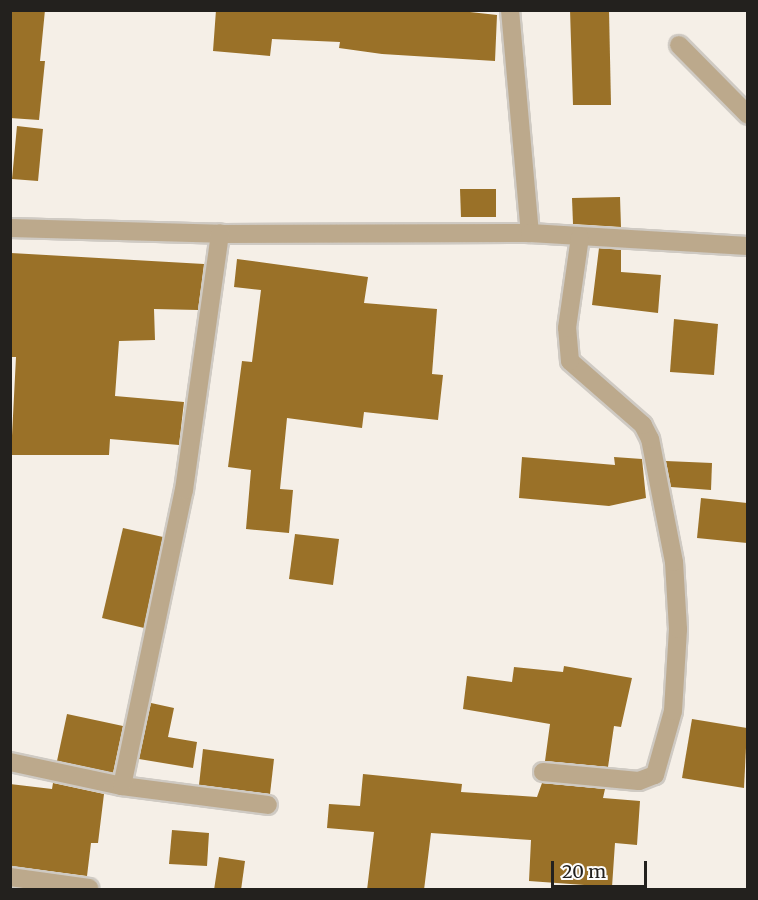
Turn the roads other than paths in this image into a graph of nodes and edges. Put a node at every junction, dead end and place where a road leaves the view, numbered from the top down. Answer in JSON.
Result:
{"nodes":[{"id":1,"x":510,"y":10,"type":"edge"},
{"id":2,"x":679,"y":45,"type":"dead end"},
{"id":3,"x":747,"y":115,"type":"edge"},
{"id":4,"x":10,"y":228,"type":"edge"},
{"id":5,"x":530,"y":233,"type":"junction"},
{"id":6,"x":220,"y":234,"type":"junction"},
{"id":7,"x":580,"y":237,"type":"junction"},
{"id":8,"x":747,"y":246,"type":"edge"},
{"id":9,"x":10,"y":762,"type":"edge"},
{"id":10,"x":543,"y":772,"type":"dead end"},
{"id":11,"x":122,"y":786,"type":"junction"},
{"id":12,"x":268,"y":805,"type":"dead end"},
{"id":13,"x":10,"y":877,"type":"edge"},
{"id":14,"x":89,"y":888,"type":"edge"}],
"edges":[{"from":1,"to":5,"type":"street"},
{"from":2,"to":3,"type":"street"},
{"from":4,"to":6,"type":"street"},
{"from":5,"to":6,"type":"street"},
{"from":5,"to":7,"type":"street"},
{"from":6,"to":11,"type":"street"},
{"from":7,"to":8,"type":"street"},
{"from":7,"to":10,"type":"street"},
{"from":9,"to":11,"type":"street"},
{"from":11,"to":12,"type":"street"},
{"from":13,"to":14,"type":"street"}]}
